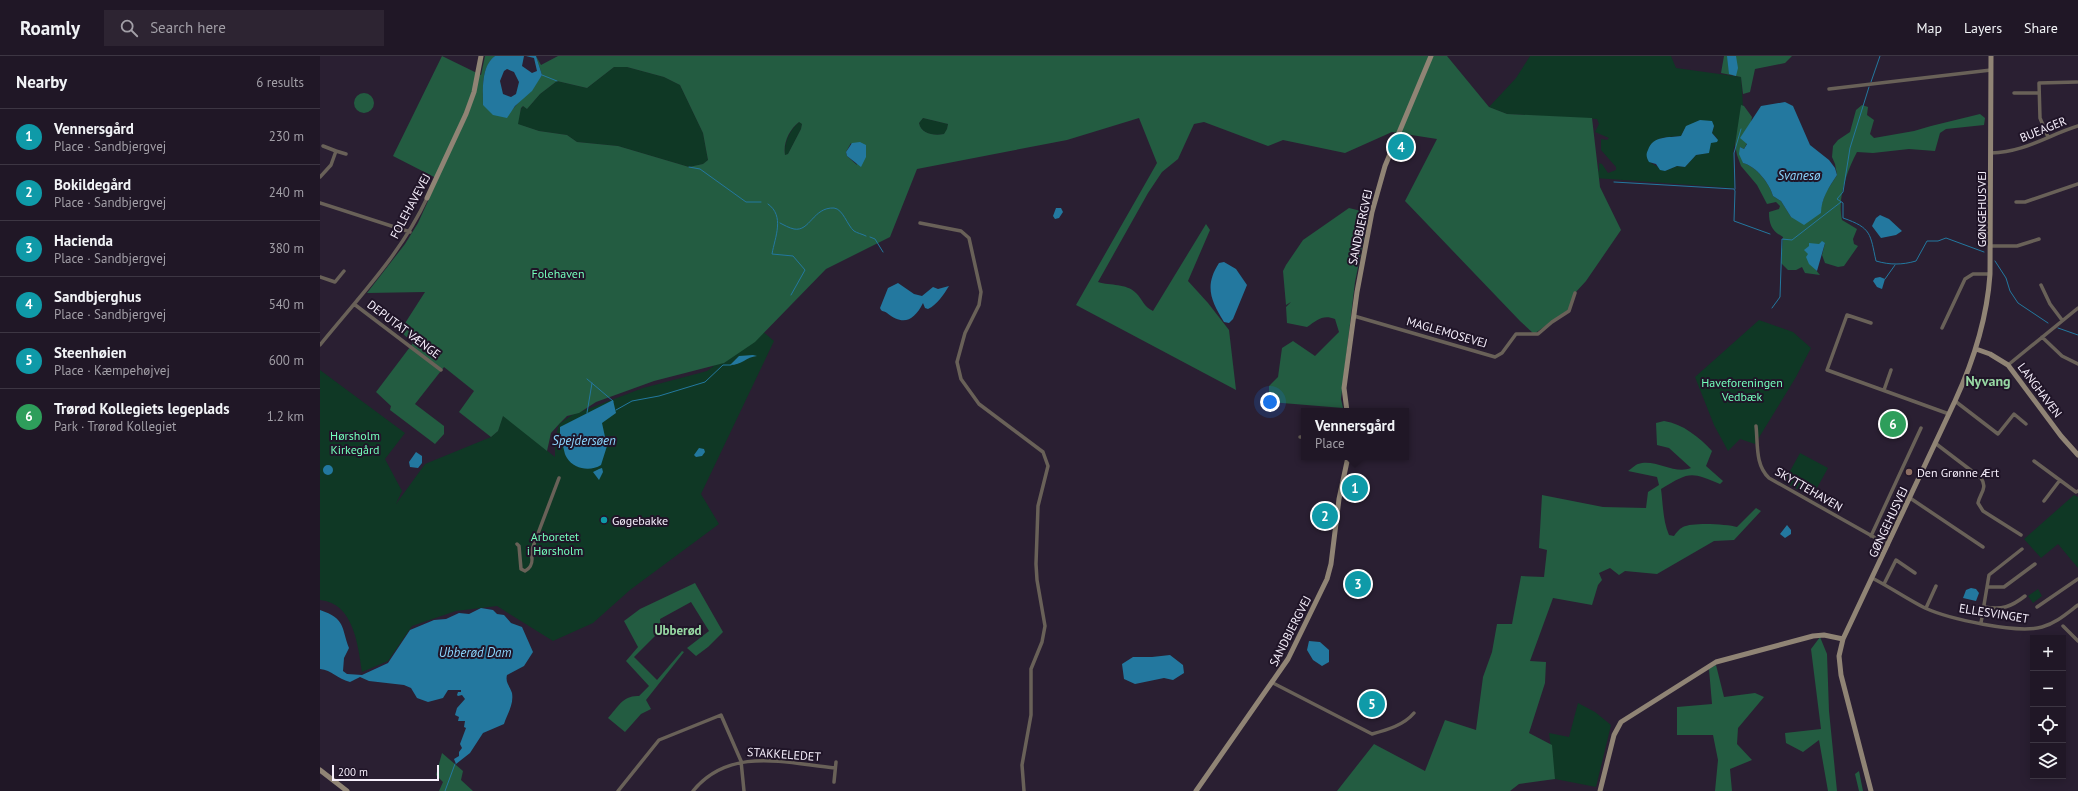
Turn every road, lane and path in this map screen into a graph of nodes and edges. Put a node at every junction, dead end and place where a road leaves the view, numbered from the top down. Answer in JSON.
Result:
{"nodes":[{"id":1,"x":481,"y":56,"type":"edge"},
{"id":2,"x":1431,"y":56,"type":"edge"},
{"id":3,"x":1991,"y":56,"type":"edge"},
{"id":4,"x":1990,"y":70,"type":"junction"},
{"id":5,"x":2077,"y":82,"type":"edge"},
{"id":6,"x":1829,"y":89,"type":"dead end"},
{"id":7,"x":2014,"y":93,"type":"dead end"},
{"id":8,"x":2039,"y":93,"type":"junction"},
{"id":9,"x":2078,"y":126,"type":"edge"},
{"id":10,"x":2048,"y":137,"type":"junction"},
{"id":11,"x":323,"y":146,"type":"dead end"},
{"id":12,"x":336,"y":151,"type":"junction"},
{"id":13,"x":1991,"y":153,"type":"junction"},
{"id":14,"x":346,"y":154,"type":"dead end"},
{"id":15,"x":320,"y":177,"type":"edge"},
{"id":16,"x":2078,"y":184,"type":"edge"},
{"id":17,"x":427,"y":198,"type":"joint"},
{"id":18,"x":2016,"y":202,"type":"dead end"},
{"id":19,"x":320,"y":203,"type":"edge"},
{"id":20,"x":920,"y":223,"type":"dead end"},
{"id":21,"x":410,"y":232,"type":"junction"},
{"id":22,"x":2039,"y":239,"type":"dead end"},
{"id":23,"x":1990,"y":246,"type":"junction"},
{"id":24,"x":344,"y":271,"type":"dead end"},
{"id":25,"x":1990,"y":274,"type":"junction"},
{"id":26,"x":320,"y":277,"type":"edge"},
{"id":27,"x":2041,"y":285,"type":"dead end"},
{"id":28,"x":1575,"y":293,"type":"dead end"},
{"id":29,"x":354,"y":304,"type":"junction"},
{"id":30,"x":2078,"y":308,"type":"edge"},
{"id":31,"x":1354,"y":316,"type":"junction"},
{"id":32,"x":2062,"y":320,"type":"junction"},
{"id":33,"x":1872,"y":323,"type":"dead end"},
{"id":34,"x":1942,"y":328,"type":"dead end"},
{"id":35,"x":2042,"y":337,"type":"junction"},
{"id":36,"x":320,"y":345,"type":"edge"},
{"id":37,"x":1976,"y":349,"type":"junction"},
{"id":38,"x":2078,"y":364,"type":"edge"},
{"id":39,"x":2008,"y":365,"type":"junction"},
{"id":40,"x":441,"y":370,"type":"dead end"},
{"id":41,"x":1891,"y":370,"type":"dead end"},
{"id":42,"x":1884,"y":390,"type":"junction"},
{"id":43,"x":1955,"y":401,"type":"junction"},
{"id":44,"x":1346,"y":408,"type":"edge"},
{"id":45,"x":1949,"y":414,"type":"junction"},
{"id":46,"x":2026,"y":424,"type":"dead end"},
{"id":47,"x":1756,"y":426,"type":"dead end"},
{"id":48,"x":1921,"y":428,"type":"dead end"},
{"id":49,"x":1935,"y":443,"type":"junction"},
{"id":50,"x":2078,"y":455,"type":"edge"},
{"id":51,"x":1347,"y":460,"type":"edge"},
{"id":52,"x":2034,"y":461,"type":"dead end"},
{"id":53,"x":559,"y":478,"type":"dead end"},
{"id":54,"x":2060,"y":480,"type":"junction"},
{"id":55,"x":2078,"y":492,"type":"edge"},
{"id":56,"x":1910,"y":498,"type":"junction"},
{"id":57,"x":2044,"y":501,"type":"dead end"},
{"id":58,"x":2021,"y":535,"type":"dead end"},
{"id":59,"x":1871,"y":536,"type":"junction"},
{"id":60,"x":517,"y":544,"type":"dead end"},
{"id":61,"x":1888,"y":545,"type":"junction"},
{"id":62,"x":1983,"y":547,"type":"dead end"},
{"id":63,"x":2022,"y":549,"type":"dead end"},
{"id":64,"x":2036,"y":564,"type":"dead end"},
{"id":65,"x":1915,"y":573,"type":"dead end"},
{"id":66,"x":1872,"y":578,"type":"junction"},
{"id":67,"x":2078,"y":579,"type":"edge"},
{"id":68,"x":1884,"y":584,"type":"junction"},
{"id":69,"x":1936,"y":586,"type":"dead end"},
{"id":70,"x":1987,"y":587,"type":"junction"},
{"id":71,"x":2025,"y":596,"type":"dead end"},
{"id":72,"x":2078,"y":605,"type":"edge"},
{"id":73,"x":1984,"y":607,"type":"junction"},
{"id":74,"x":2037,"y":607,"type":"dead end"},
{"id":75,"x":1926,"y":608,"type":"junction"},
{"id":76,"x":1981,"y":623,"type":"junction"},
{"id":77,"x":2063,"y":626,"type":"dead end"},
{"id":78,"x":1843,"y":639,"type":"junction"},
{"id":79,"x":2078,"y":641,"type":"edge"},
{"id":80,"x":1273,"y":683,"type":"junction"},
{"id":81,"x":1414,"y":713,"type":"dead end"},
{"id":82,"x":741,"y":761,"type":"junction"},
{"id":83,"x":836,"y":762,"type":"dead end"},
{"id":84,"x":835,"y":768,"type":"junction"},
{"id":85,"x":320,"y":770,"type":"edge"},
{"id":86,"x":834,"y":782,"type":"dead end"},
{"id":87,"x":347,"y":791,"type":"edge"},
{"id":88,"x":618,"y":791,"type":"edge"},
{"id":89,"x":693,"y":791,"type":"edge"},
{"id":90,"x":744,"y":791,"type":"edge"},
{"id":91,"x":1024,"y":791,"type":"edge"},
{"id":92,"x":1196,"y":791,"type":"edge"},
{"id":93,"x":1600,"y":791,"type":"edge"},
{"id":94,"x":1871,"y":791,"type":"edge"}],
"edges":[{"from":1,"to":17,"type":"street","name":"FOLEHAVEVEJ"},
{"from":2,"to":31,"type":"street","name":"SANDBJERGVEJ"},
{"from":3,"to":4,"type":"street","name":"GØNGEHUSVEJ"},
{"from":4,"to":6,"type":"street"},
{"from":4,"to":13,"type":"street","name":"GØNGEHUSVEJ"},
{"from":5,"to":8,"type":"street"},
{"from":7,"to":8,"type":"street"},
{"from":8,"to":10,"type":"street"},
{"from":9,"to":10,"type":"street","name":"BUEAGER"},
{"from":10,"to":13,"type":"street","name":"BUEAGER"},
{"from":11,"to":12,"type":"street"},
{"from":12,"to":14,"type":"street"},
{"from":12,"to":15,"type":"street"},
{"from":13,"to":23,"type":"street","name":"GØNGEHUSVEJ"},
{"from":16,"to":18,"type":"street"},
{"from":17,"to":21,"type":"street","name":"FOLEHAVEVEJ"},
{"from":19,"to":21,"type":"street"},
{"from":20,"to":91,"type":"street"},
{"from":21,"to":29,"type":"street","name":"FOLEHAVEVEJ"},
{"from":22,"to":23,"type":"street"},
{"from":23,"to":25,"type":"street","name":"GØNGEHUSVEJ"},
{"from":24,"to":26,"type":"street"},
{"from":25,"to":34,"type":"street"},
{"from":25,"to":37,"type":"street","name":"GØNGEHUSVEJ"},
{"from":27,"to":32,"type":"street"},
{"from":28,"to":31,"type":"street","name":"MAGLEMOSEVEJ"},
{"from":29,"to":36,"type":"street","name":"FOLEHAVEVEJ"},
{"from":29,"to":40,"type":"street","name":"DEPUTAT VÆNGE"},
{"from":30,"to":32,"type":"street"},
{"from":31,"to":44,"type":"street","name":"SANDBJERGVEJ"},
{"from":32,"to":35,"type":"street"},
{"from":33,"to":42,"type":"street"},
{"from":35,"to":38,"type":"street"},
{"from":35,"to":39,"type":"street"},
{"from":37,"to":39,"type":"street","name":"LANGHAVEN"},
{"from":37,"to":43,"type":"street","name":"GØNGEHUSVEJ"},
{"from":39,"to":50,"type":"street","name":"LANGHAVEN"},
{"from":41,"to":42,"type":"street"},
{"from":42,"to":45,"type":"street"},
{"from":43,"to":45,"type":"street","name":"GØNGEHUSVEJ"},
{"from":43,"to":46,"type":"street"},
{"from":45,"to":49,"type":"street","name":"GØNGEHUSVEJ"},
{"from":47,"to":59,"type":"street","name":"SKYTTEHAVEN"},
{"from":48,"to":59,"type":"street"},
{"from":49,"to":56,"type":"street","name":"GØNGEHUSVEJ"},
{"from":49,"to":58,"type":"street"},
{"from":51,"to":80,"type":"street","name":"SANDBJERGVEJ"},
{"from":52,"to":54,"type":"street"},
{"from":53,"to":60,"type":"street"},
{"from":54,"to":55,"type":"street"},
{"from":54,"to":57,"type":"street"},
{"from":56,"to":61,"type":"street","name":"GØNGEHUSVEJ"},
{"from":56,"to":62,"type":"street"},
{"from":59,"to":61,"type":"street","name":"SKYTTEHAVEN"},
{"from":61,"to":66,"type":"street","name":"GØNGEHUSVEJ"},
{"from":63,"to":70,"type":"street"},
{"from":64,"to":70,"type":"street"},
{"from":65,"to":68,"type":"street"},
{"from":66,"to":68,"type":"street","name":"ELLESVINGET"},
{"from":66,"to":78,"type":"street","name":"GØNGEHUSVEJ"},
{"from":67,"to":74,"type":"street","name":"ELLESVINGET"},
{"from":68,"to":75,"type":"street","name":"ELLESVINGET"},
{"from":69,"to":75,"type":"street"},
{"from":70,"to":73,"type":"street"},
{"from":71,"to":73,"type":"street"},
{"from":72,"to":76,"type":"street","name":"ELLESVINGET"},
{"from":73,"to":76,"type":"street"},
{"from":75,"to":76,"type":"street","name":"ELLESVINGET"},
{"from":77,"to":79,"type":"street"},
{"from":78,"to":93,"type":"street"},
{"from":78,"to":94,"type":"street","name":"GØNGEHUSVEJ"},
{"from":80,"to":81,"type":"street"},
{"from":80,"to":92,"type":"street","name":"SANDBJERGVEJ"},
{"from":82,"to":84,"type":"street","name":"STAKKELEDET"},
{"from":82,"to":88,"type":"street"},
{"from":82,"to":89,"type":"street","name":"STAKKELEDET"},
{"from":82,"to":90,"type":"street"},
{"from":83,"to":84,"type":"street","name":"STAKKELEDET"},
{"from":84,"to":86,"type":"street","name":"STAKKELEDET"},
{"from":85,"to":87,"type":"street"}]}
